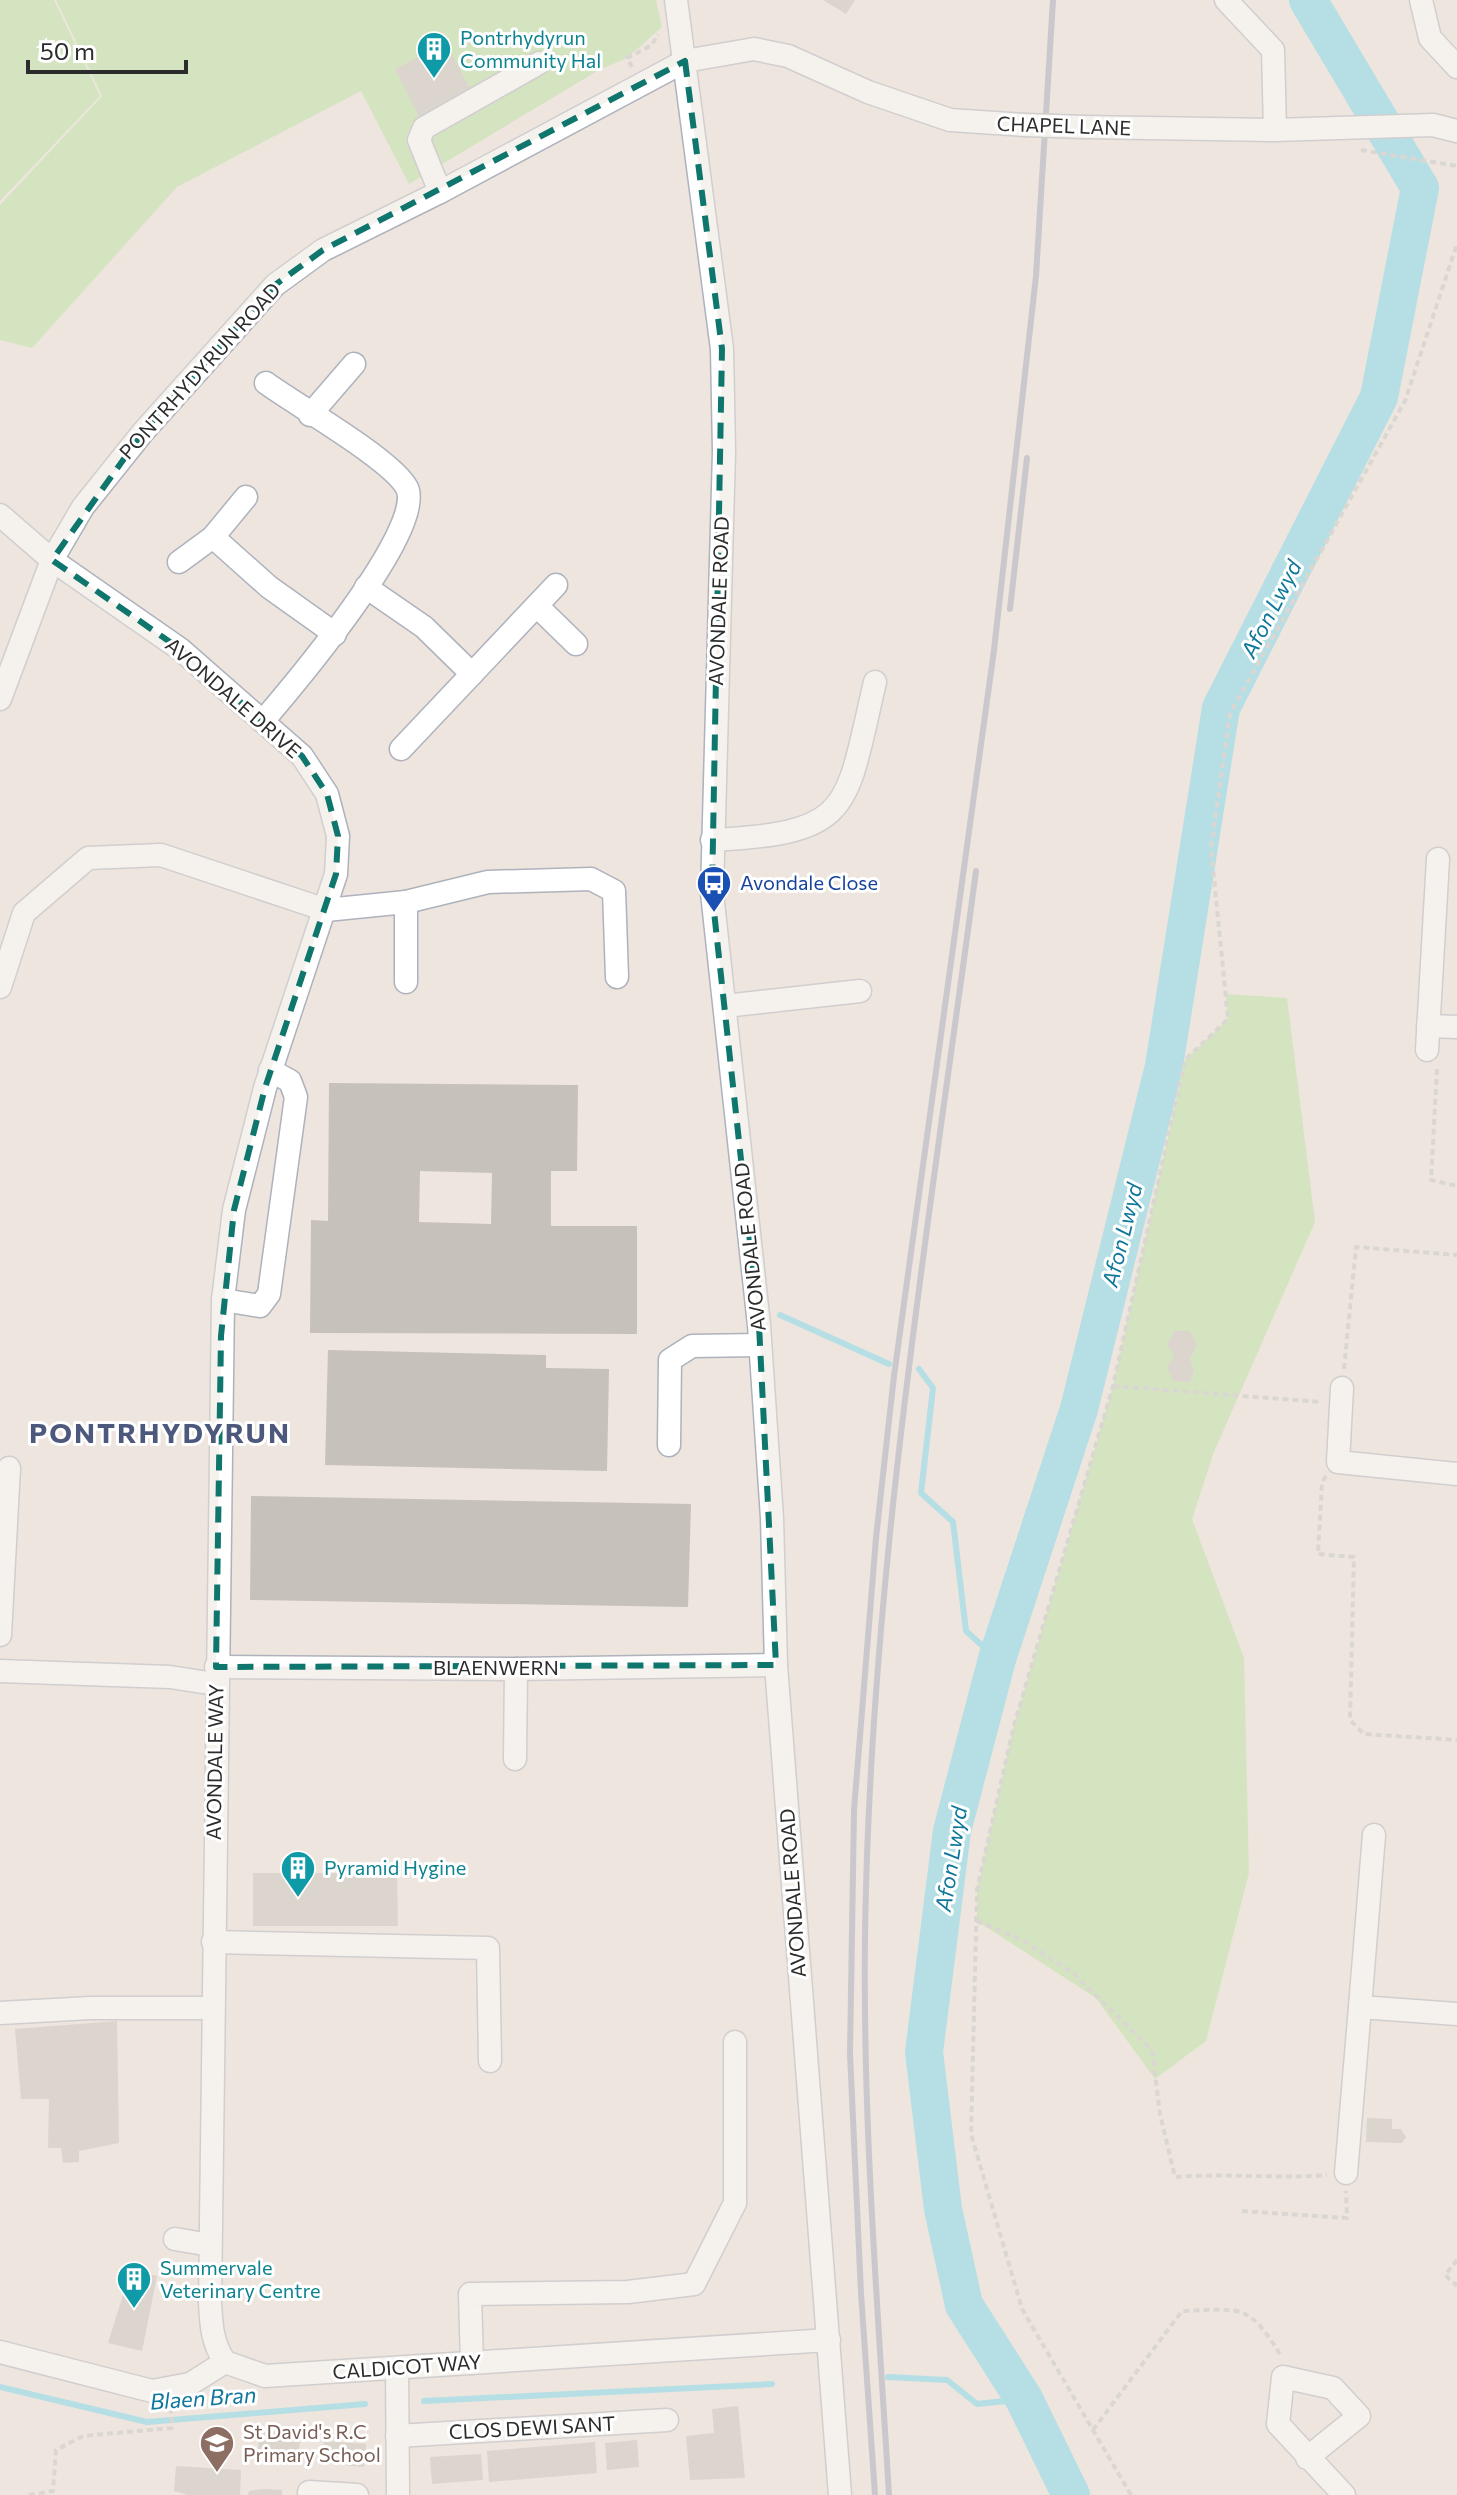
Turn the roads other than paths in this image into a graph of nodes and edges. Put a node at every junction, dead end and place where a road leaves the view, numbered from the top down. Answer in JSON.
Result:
{"nodes":[{"id":1,"x":676,"y":0,"type":"edge"},
{"id":2,"x":1226,"y":0,"type":"edge"},
{"id":3,"x":1421,"y":0,"type":"edge"},
{"id":4,"x":685,"y":61,"type":"junction"},
{"id":5,"x":539,"y":63,"type":"dead end"},
{"id":6,"x":1457,"y":67,"type":"edge"},
{"id":7,"x":1450,"y":128,"type":"edge"},
{"id":8,"x":1275,"y":130,"type":"junction"},
{"id":9,"x":440,"y":192,"type":"junction"},
{"id":10,"x":354,"y":364,"type":"dead end"},
{"id":11,"x":266,"y":383,"type":"dead end"},
{"id":12,"x":310,"y":415,"type":"junction"},
{"id":13,"x":246,"y":497,"type":"dead end"},
{"id":14,"x":0,"y":515,"type":"edge"},
{"id":15,"x":213,"y":537,"type":"junction"},
{"id":16,"x":52,"y":560,"type":"junction"},
{"id":17,"x":179,"y":562,"type":"dead end"},
{"id":18,"x":556,"y":585,"type":"dead end"},
{"id":19,"x":366,"y":587,"type":"junction"},
{"id":20,"x":537,"y":606,"type":"junction"},
{"id":21,"x":335,"y":634,"type":"junction"},
{"id":22,"x":576,"y":644,"type":"dead end"},
{"id":23,"x":472,"y":674,"type":"junction"},
{"id":24,"x":875,"y":682,"type":"dead end"},
{"id":25,"x":0,"y":699,"type":"edge"},
{"id":26,"x":263,"y":721,"type":"junction"},
{"id":27,"x":401,"y":749,"type":"dead end"},
{"id":28,"x":712,"y":840,"type":"junction"},
{"id":29,"x":1438,"y":859,"type":"dead end"},
{"id":30,"x":406,"y":902,"type":"junction"},
{"id":31,"x":326,"y":910,"type":"junction"},
{"id":32,"x":617,"y":977,"type":"dead end"},
{"id":33,"x":406,"y":982,"type":"dead end"},
{"id":34,"x":0,"y":987,"type":"edge"},
{"id":35,"x":860,"y":991,"type":"dead end"},
{"id":36,"x":725,"y":1006,"type":"junction"},
{"id":37,"x":1428,"y":1026,"type":"junction"},
{"id":38,"x":1457,"y":1027,"type":"edge"},
{"id":39,"x":1427,"y":1050,"type":"road end"},
{"id":40,"x":270,"y":1070,"type":"junction"},
{"id":41,"x":246,"y":1160,"type":"joint"},
{"id":42,"x":223,"y":1300,"type":"junction"},
{"id":43,"x":760,"y":1345,"type":"junction"},
{"id":44,"x":1342,"y":1396,"type":"road end"},
{"id":45,"x":669,"y":1445,"type":"dead end"},
{"id":46,"x":9,"y":1468,"type":"dead end"},
{"id":47,"x":1457,"y":1474,"type":"edge"},
{"id":48,"x":0,"y":1635,"type":"edge"},
{"id":49,"x":776,"y":1665,"type":"junction"},
{"id":50,"x":516,"y":1669,"type":"junction"},
{"id":51,"x":0,"y":1671,"type":"edge"},
{"id":52,"x":216,"y":1675,"type":"junction"},
{"id":53,"x":515,"y":1759,"type":"dead end"},
{"id":54,"x":1374,"y":1835,"type":"dead end"},
{"id":55,"x":213,"y":1942,"type":"junction"},
{"id":56,"x":1360,"y":2007,"type":"junction"},
{"id":57,"x":213,"y":2008,"type":"junction"},
{"id":58,"x":0,"y":2013,"type":"edge"},
{"id":59,"x":1457,"y":2014,"type":"edge"},
{"id":60,"x":735,"y":2042,"type":"dead end"},
{"id":61,"x":490,"y":2061,"type":"dead end"},
{"id":62,"x":1346,"y":2173,"type":"road end"},
{"id":63,"x":175,"y":2239,"type":"dead end"},
{"id":64,"x":210,"y":2245,"type":"junction"},
{"id":65,"x":829,"y":2340,"type":"junction"},
{"id":66,"x":0,"y":2352,"type":"edge"},
{"id":67,"x":225,"y":2362,"type":"junction"},
{"id":68,"x":472,"y":2363,"type":"junction"},
{"id":69,"x":397,"y":2368,"type":"junction"},
{"id":70,"x":667,"y":2420,"type":"dead end"},
{"id":71,"x":397,"y":2436,"type":"junction"},
{"id":72,"x":1307,"y":2458,"type":"junction"},
{"id":73,"x":309,"y":2492,"type":"dead end"},
{"id":74,"x":357,"y":2495,"type":"edge"},
{"id":75,"x":398,"y":2495,"type":"edge"},
{"id":76,"x":840,"y":2495,"type":"edge"},
{"id":77,"x":1344,"y":2495,"type":"edge"}],
"edges":[{"from":1,"to":4,"type":"street","name":"AVONDALE ROAD"},
{"from":2,"to":8,"type":"street"},
{"from":3,"to":6,"type":"street"},
{"from":4,"to":8,"type":"street","name":"CHAPEL LANE","bridge":true},
{"from":4,"to":9,"type":"street","name":"PONTRHYDYRUN ROAD"},
{"from":4,"to":28,"type":"street","name":"AVONDALE ROAD"},
{"from":5,"to":9,"type":"street"},
{"from":7,"to":8,"type":"street","name":"CHAPEL LANE"},
{"from":9,"to":16,"type":"street","name":"PONTRHYDYRUN ROAD"},
{"from":10,"to":12,"type":"street"},
{"from":11,"to":12,"type":"street"},
{"from":12,"to":19,"type":"street"},
{"from":13,"to":15,"type":"street"},
{"from":14,"to":16,"type":"street","name":"AVONDALE DRIVE"},
{"from":15,"to":17,"type":"street"},
{"from":15,"to":21,"type":"street"},
{"from":16,"to":25,"type":"street","name":"PONTRHYDYRUN ROAD"},
{"from":16,"to":26,"type":"street","name":"AVONDALE DRIVE"},
{"from":18,"to":20,"type":"street"},
{"from":19,"to":21,"type":"street"},
{"from":19,"to":23,"type":"street"},
{"from":20,"to":22,"type":"street"},
{"from":20,"to":23,"type":"street"},
{"from":21,"to":26,"type":"street"},
{"from":23,"to":27,"type":"street"},
{"from":24,"to":28,"type":"street"},
{"from":26,"to":31,"type":"street","name":"AVONDALE DRIVE"},
{"from":28,"to":36,"type":"street","name":"AVONDALE ROAD"},
{"from":29,"to":37,"type":"street"},
{"from":30,"to":31,"type":"street"},
{"from":30,"to":32,"type":"street"},
{"from":30,"to":33,"type":"street"},
{"from":31,"to":34,"type":"street"},
{"from":31,"to":40,"type":"street","name":"AVONDALE DRIVE"},
{"from":35,"to":36,"type":"street"},
{"from":36,"to":43,"type":"street","name":"AVONDALE ROAD"},
{"from":37,"to":38,"type":"street"},
{"from":37,"to":39,"type":"street"},
{"from":40,"to":41,"type":"street","name":"AVONDALE DRIVE"},
{"from":40,"to":42,"type":"street"},
{"from":41,"to":42,"type":"street","name":"AVONDALE WAY"},
{"from":42,"to":52,"type":"street","name":"AVONDALE WAY"},
{"from":43,"to":45,"type":"street"},
{"from":43,"to":49,"type":"street","name":"AVONDALE ROAD"},
{"from":44,"to":47,"type":"street"},
{"from":46,"to":48,"type":"street"},
{"from":49,"to":50,"type":"street","name":"BLAENWERN"},
{"from":49,"to":65,"type":"street","name":"AVONDALE ROAD"},
{"from":50,"to":52,"type":"street","name":"BLAENWERN"},
{"from":50,"to":53,"type":"street"},
{"from":51,"to":52,"type":"street","name":"BLAENWERN"},
{"from":52,"to":55,"type":"street","name":"AVONDALE WAY"},
{"from":54,"to":56,"type":"street"},
{"from":55,"to":57,"type":"street","name":"AVONDALE WAY"},
{"from":55,"to":61,"type":"street"},
{"from":56,"to":59,"type":"street"},
{"from":56,"to":62,"type":"street"},
{"from":57,"to":58,"type":"street"},
{"from":57,"to":64,"type":"street","name":"AVONDALE WAY"},
{"from":60,"to":68,"type":"street"},
{"from":63,"to":64,"type":"street"},
{"from":64,"to":67,"type":"street","name":"AVONDALE WAY"},
{"from":65,"to":68,"type":"street","name":"CALDICOT WAY"},
{"from":65,"to":76,"type":"street","name":"AVONDALE ROAD"},
{"from":66,"to":67,"type":"street"},
{"from":67,"to":69,"type":"street","name":"CALDICOT WAY"},
{"from":68,"to":69,"type":"street","name":"CALDICOT WAY"},
{"from":69,"to":71,"type":"street"},
{"from":70,"to":71,"type":"street","name":"CLOS DEWI SANT"},
{"from":71,"to":75,"type":"street"},
{"from":72,"to":72,"type":"street"},
{"from":72,"to":77,"type":"street"},
{"from":73,"to":74,"type":"street"}]}
